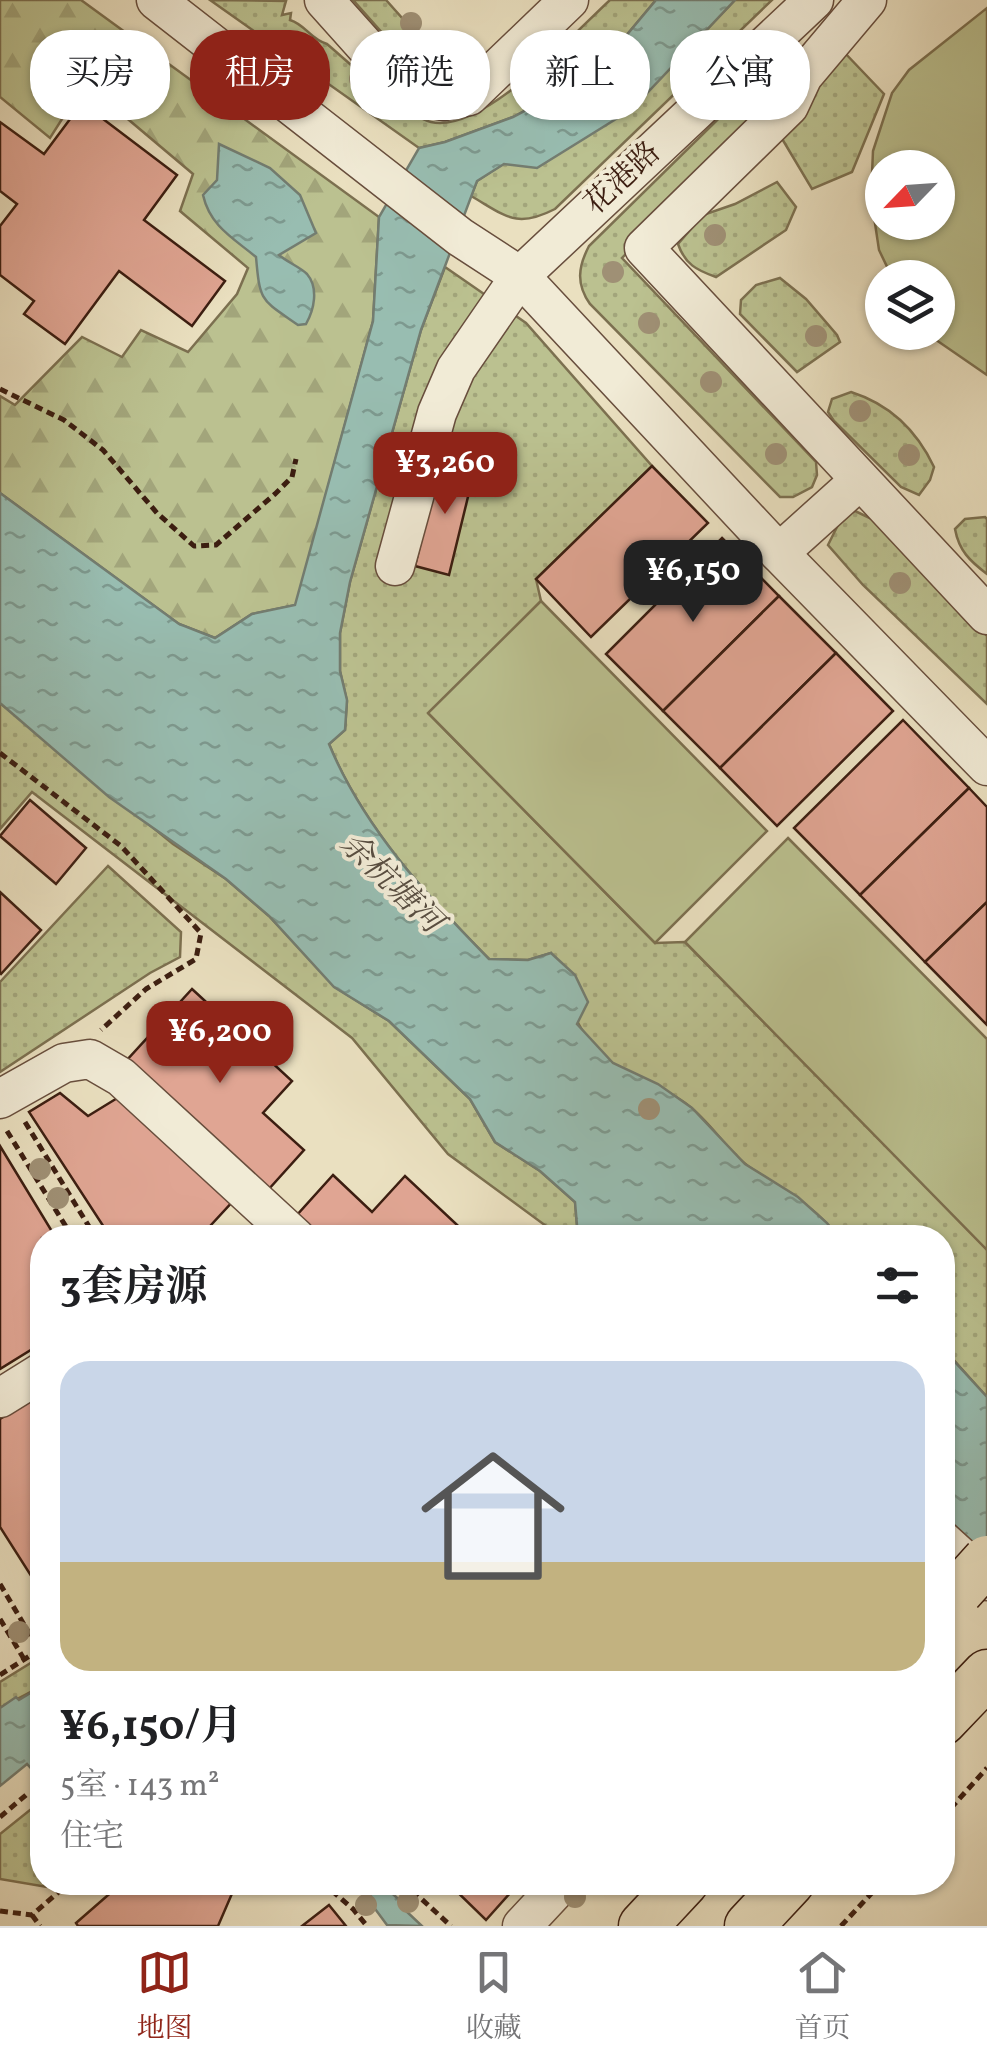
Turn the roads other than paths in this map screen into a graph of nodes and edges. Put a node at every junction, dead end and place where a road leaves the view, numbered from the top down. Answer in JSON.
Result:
{"nodes":[{"id":1,"x":156,"y":0,"type":"edge"},
{"id":2,"x":324,"y":0,"type":"edge"},
{"id":3,"x":569,"y":0,"type":"edge"},
{"id":4,"x":814,"y":0,"type":"edge"},
{"id":5,"x":867,"y":0,"type":"edge"},
{"id":6,"x":782,"y":30,"type":"edge"},
{"id":7,"x":810,"y":67,"type":"edge"},
{"id":8,"x":686,"y":120,"type":"edge"},
{"id":9,"x":774,"y":120,"type":"edge"},
{"id":10,"x":520,"y":276,"type":"junction"},
{"id":11,"x":860,"y":480,"type":"junction"},
{"id":12,"x":779,"y":553,"type":"junction"},
{"id":13,"x":396,"y":566,"type":"dead end"},
{"id":14,"x":987,"y":615,"type":"edge"},
{"id":15,"x":987,"y":766,"type":"edge"},
{"id":16,"x":2,"y":1104,"type":"edge"},
{"id":17,"x":268,"y":1225,"type":"edge"},
{"id":18,"x":30,"y":1379,"type":"edge"},
{"id":19,"x":0,"y":1398,"type":"edge"},
{"id":20,"x":955,"y":1562,"type":"edge"},
{"id":21,"x":969,"y":1585,"type":"edge"},
{"id":22,"x":987,"y":1674,"type":"edge"},
{"id":23,"x":955,"y":1707,"type":"edge"},
{"id":24,"x":551,"y":1895,"type":"edge"},
{"id":25,"x":672,"y":1895,"type":"edge"},
{"id":26,"x":778,"y":1895,"type":"edge"},
{"id":27,"x":522,"y":1926,"type":"edge"},
{"id":28,"x":644,"y":1926,"type":"edge"},
{"id":29,"x":750,"y":1926,"type":"edge"}],
"edges":[{"from":1,"to":10,"type":"street"},
{"from":2,"to":3,"type":"street"},
{"from":4,"to":6,"type":"street","name":"花港路"},
{"from":5,"to":7,"type":"street"},
{"from":8,"to":10,"type":"street","name":"花港路"},
{"from":9,"to":11,"type":"street"},
{"from":10,"to":12,"type":"street"},
{"from":10,"to":13,"type":"street","name":"花港路"},
{"from":11,"to":12,"type":"street"},
{"from":11,"to":14,"type":"street"},
{"from":12,"to":15,"type":"street"},
{"from":16,"to":17,"type":"street"},
{"from":18,"to":19,"type":"street"},
{"from":20,"to":21,"type":"street"},
{"from":22,"to":23,"type":"main road"},
{"from":24,"to":27,"type":"street"},
{"from":25,"to":28,"type":"main road"},
{"from":26,"to":29,"type":"main road"}]}
